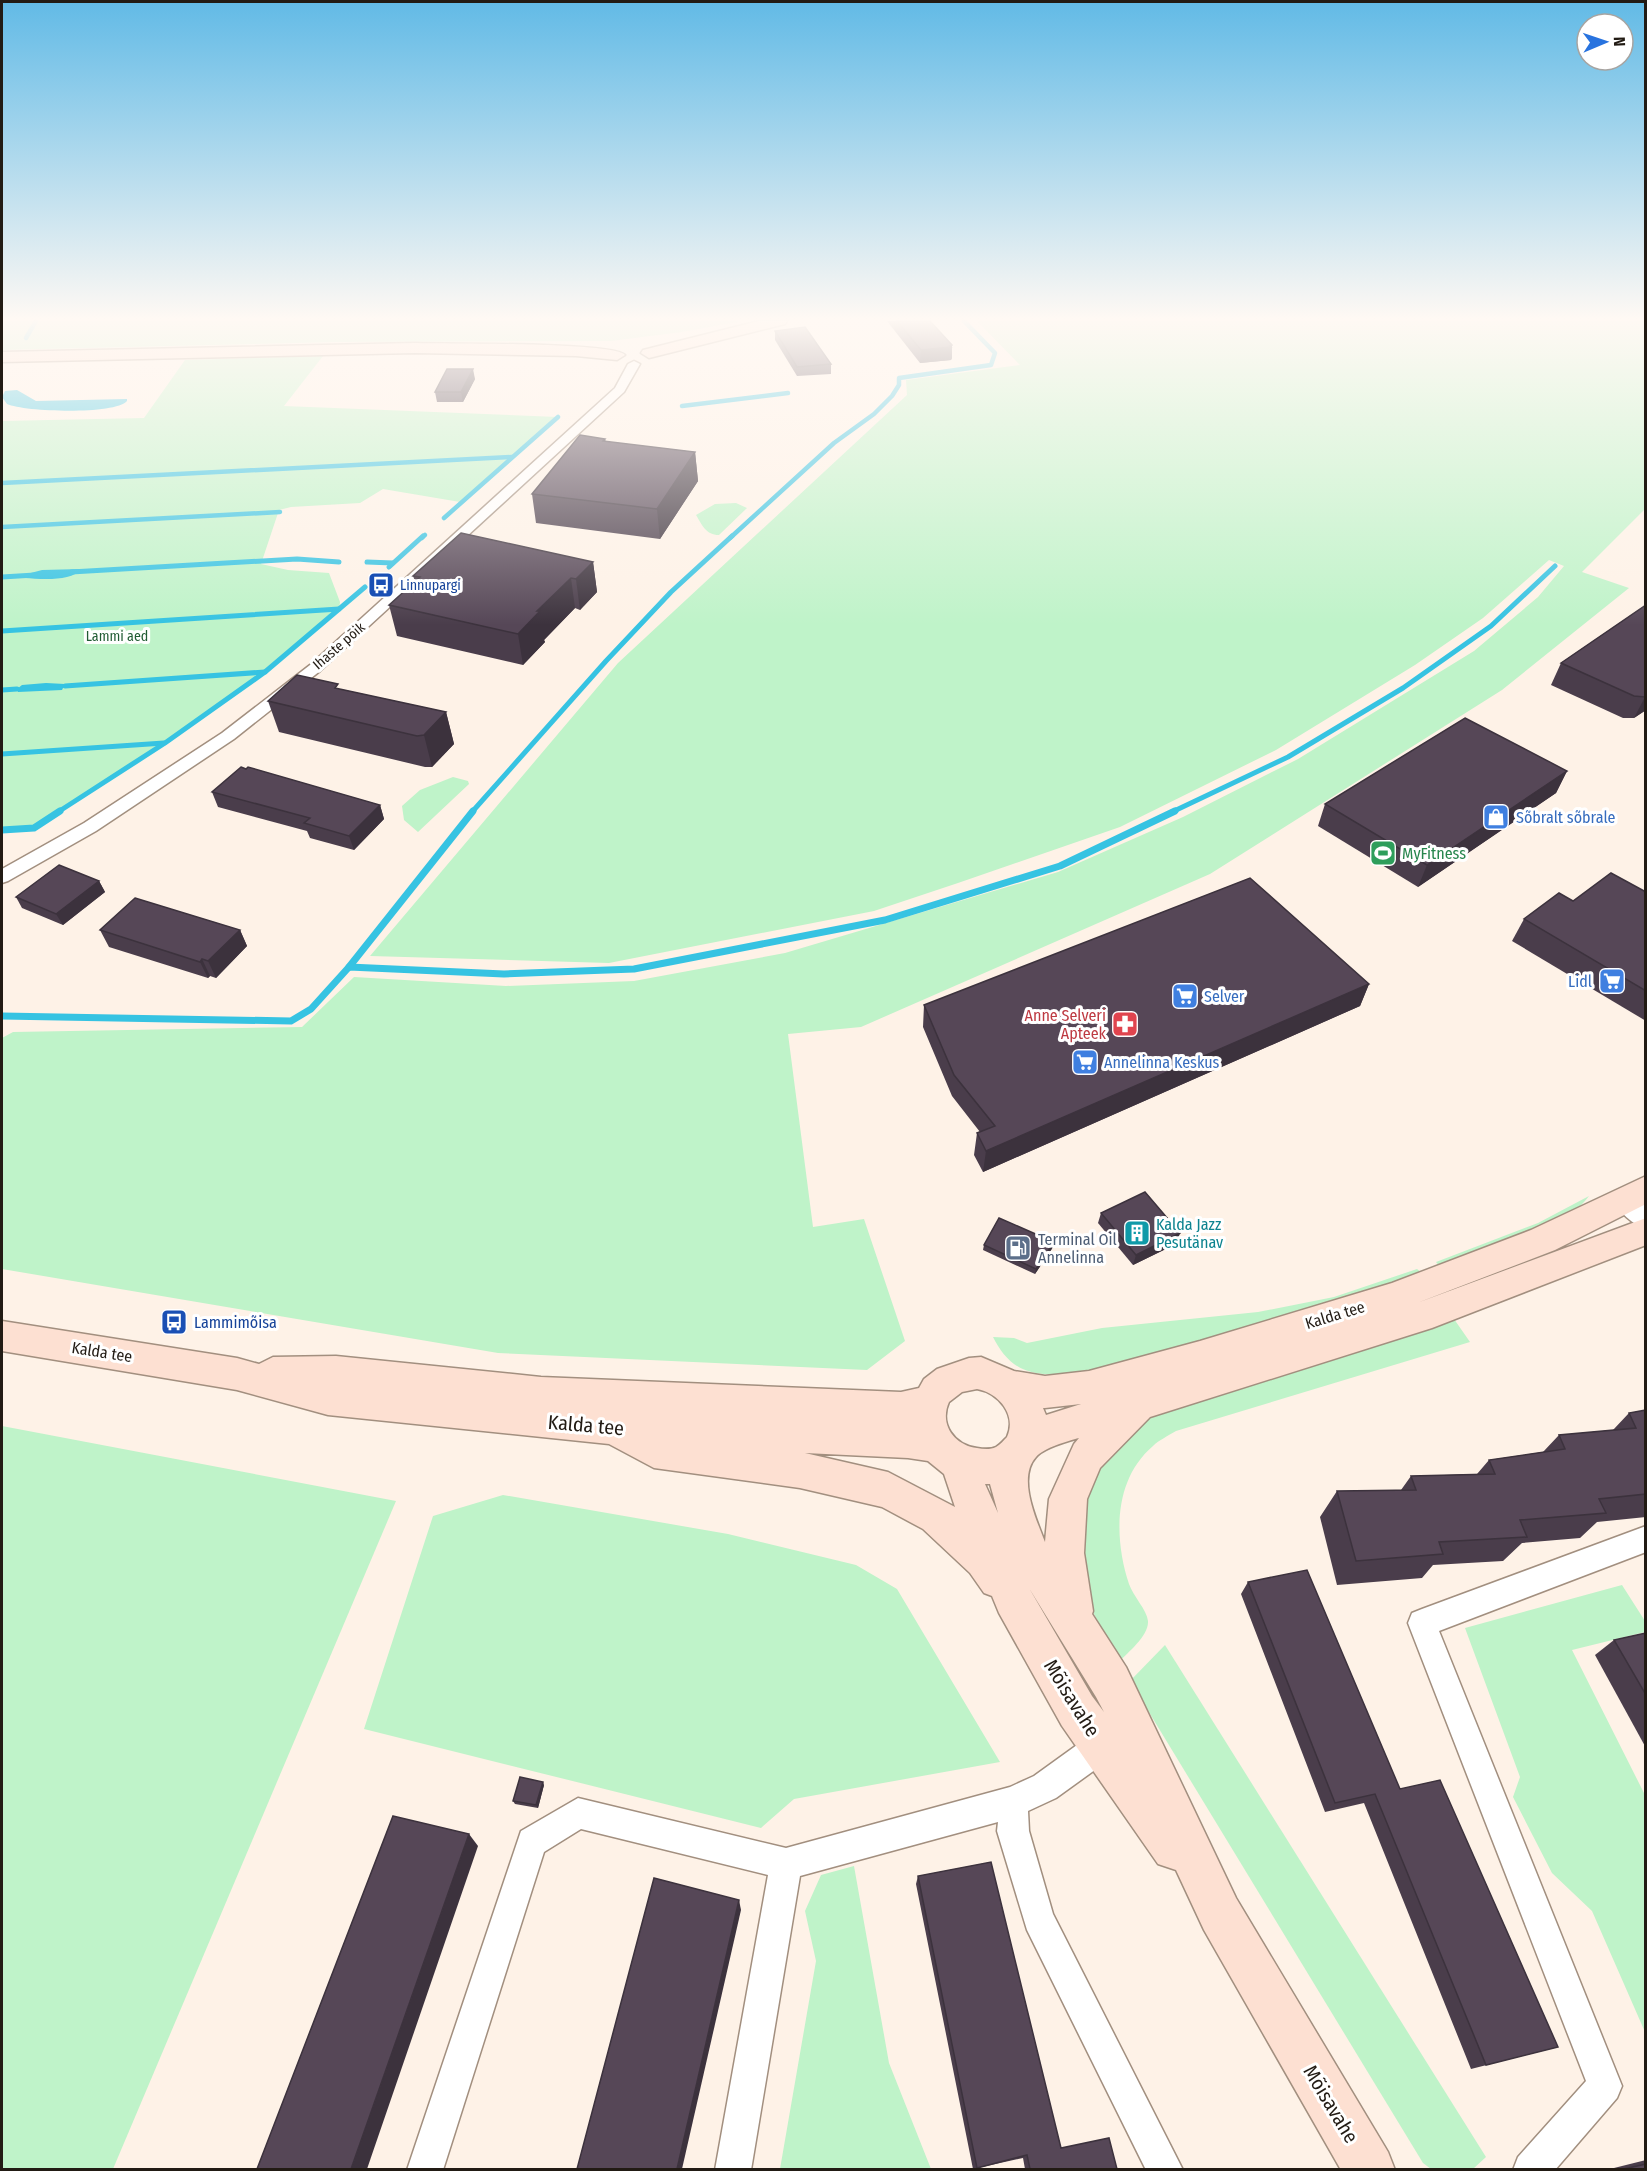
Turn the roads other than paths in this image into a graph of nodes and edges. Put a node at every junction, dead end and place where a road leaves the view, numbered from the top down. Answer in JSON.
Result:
{"nodes":[{"id":1,"x":585,"y":422,"type":"edge"},
{"id":2,"x":2,"y":877,"type":"edge"},
{"id":3,"x":1638,"y":1203,"type":"edge"},
{"id":4,"x":1646,"y":1231,"type":"edge"},
{"id":5,"x":2,"y":1336,"type":"edge"},
{"id":6,"x":237,"y":1374,"type":"junction"},
{"id":7,"x":1010,"y":1386,"type":"junction"},
{"id":8,"x":930,"y":1401,"type":"junction"},
{"id":9,"x":1141,"y":1404,"type":"junction"},
{"id":10,"x":615,"y":1428,"type":"junction"},
{"id":11,"x":1017,"y":1452,"type":"junction"},
{"id":12,"x":949,"y":1454,"type":"junction"},
{"id":13,"x":1642,"y":1547,"type":"edge"},
{"id":14,"x":1013,"y":1599,"type":"junction"},
{"id":15,"x":1074,"y":1623,"type":"junction"},
{"id":16,"x":1116,"y":1735,"type":"junction"},
{"id":17,"x":1013,"y":1802,"type":"junction"},
{"id":18,"x":786,"y":1864,"type":"junction"},
{"id":19,"x":424,"y":2169,"type":"edge"},
{"id":20,"x":733,"y":2169,"type":"edge"},
{"id":21,"x":1165,"y":2169,"type":"edge"},
{"id":22,"x":1370,"y":2169,"type":"edge"},
{"id":23,"x":1531,"y":2169,"type":"edge"}],
"edges":[{"from":1,"to":2,"type":"street","name":"Ihaste põik"},
{"from":3,"to":7,"type":"street","name":"Kalda tee"},
{"from":4,"to":9,"type":"street","name":"Kalda tee"},
{"from":5,"to":6,"type":"street","name":"Kalda tee"},
{"from":6,"to":8,"type":"street","name":"Kalda tee"},
{"from":6,"to":10,"type":"street","name":"Kalda tee"},
{"from":7,"to":8,"type":"street"},
{"from":7,"to":11,"type":"street"},
{"from":8,"to":12,"type":"street"},
{"from":9,"to":11,"type":"street","name":"Kalda tee"},
{"from":9,"to":15,"type":"street"},
{"from":10,"to":12,"type":"street","name":"Kalda tee"},
{"from":10,"to":14,"type":"street"},
{"from":11,"to":12,"type":"street"},
{"from":11,"to":15,"type":"street","name":"Mõisavahe"},
{"from":12,"to":14,"type":"street","name":"Mõisavahe"},
{"from":13,"to":23,"type":"street"},
{"from":14,"to":16,"type":"street","name":"Mõisavahe"},
{"from":15,"to":16,"type":"street","name":"Mõisavahe"},
{"from":16,"to":17,"type":"street"},
{"from":16,"to":22,"type":"street","name":"Mõisavahe"},
{"from":17,"to":18,"type":"street"},
{"from":17,"to":21,"type":"street"},
{"from":18,"to":19,"type":"street"},
{"from":18,"to":20,"type":"street"}]}
